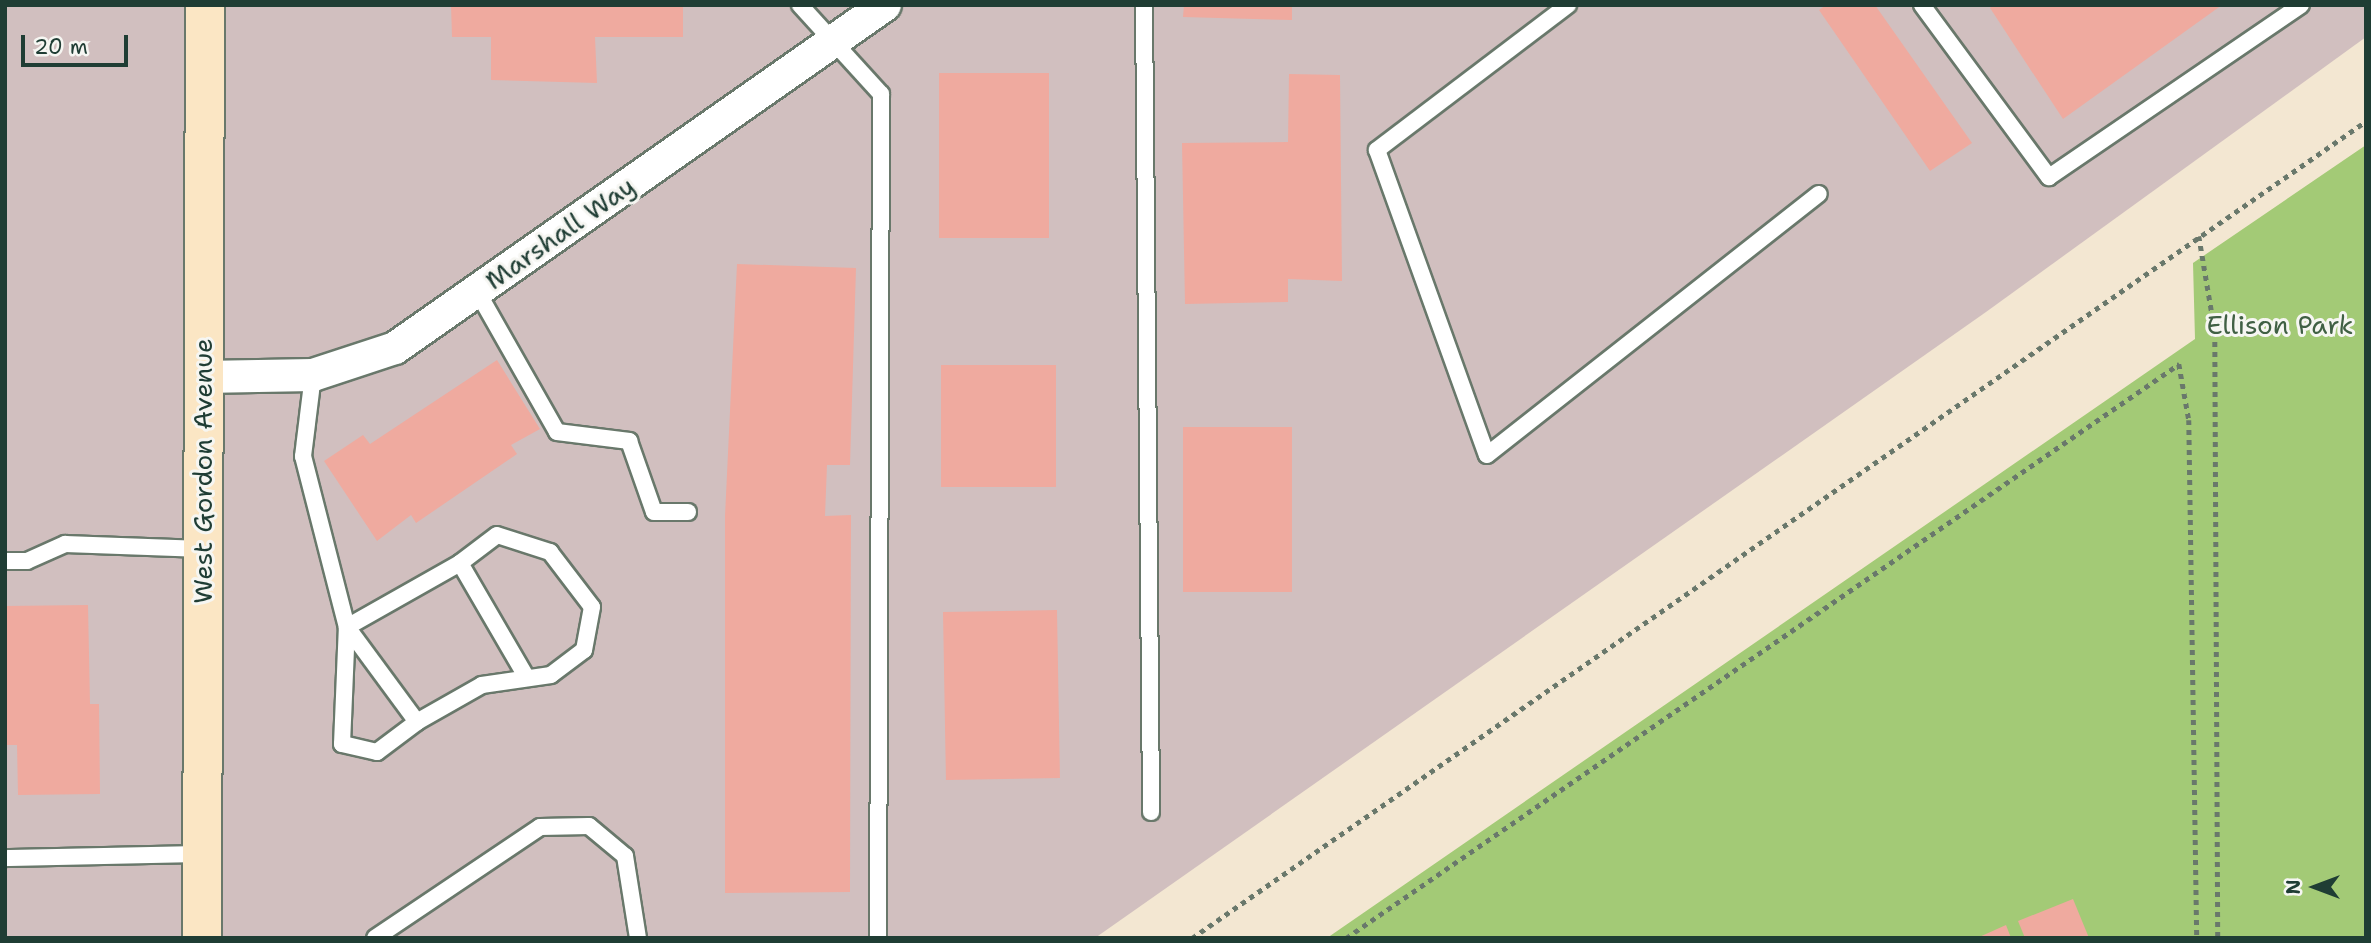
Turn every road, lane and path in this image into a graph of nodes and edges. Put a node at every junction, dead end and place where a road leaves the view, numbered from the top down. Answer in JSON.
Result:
{"nodes":[{"id":1,"x":205,"y":5,"type":"edge"},
{"id":2,"x":800,"y":5,"type":"edge"},
{"id":3,"x":885,"y":5,"type":"edge"},
{"id":4,"x":1144,"y":5,"type":"edge"},
{"id":5,"x":1568,"y":5,"type":"edge"},
{"id":6,"x":1922,"y":5,"type":"edge"},
{"id":7,"x":2301,"y":5,"type":"edge"},
{"id":8,"x":835,"y":40,"type":"junction"},
{"id":9,"x":2366,"y":121,"type":"edge"},
{"id":10,"x":1819,"y":194,"type":"dead end"},
{"id":11,"x":2199,"y":236,"type":"junction"},
{"id":12,"x":477,"y":292,"type":"junction"},
{"id":13,"x":313,"y":375,"type":"junction"},
{"id":14,"x":203,"y":377,"type":"junction"},
{"id":15,"x":688,"y":512,"type":"dead end"},
{"id":16,"x":203,"y":549,"type":"junction"},
{"id":17,"x":5,"y":561,"type":"edge"},
{"id":18,"x":460,"y":563,"type":"junction"},
{"id":19,"x":347,"y":627,"type":"junction"},
{"id":20,"x":527,"y":678,"type":"junction"},
{"id":21,"x":417,"y":722,"type":"junction"},
{"id":22,"x":1151,"y":812,"type":"dead end"},
{"id":23,"x":202,"y":854,"type":"junction"},
{"id":24,"x":5,"y":858,"type":"edge"},
{"id":25,"x":202,"y":938,"type":"edge"},
{"id":26,"x":376,"y":938,"type":"edge"},
{"id":27,"x":638,"y":938,"type":"edge"},
{"id":28,"x":878,"y":938,"type":"edge"},
{"id":29,"x":1192,"y":938,"type":"edge"},
{"id":30,"x":1346,"y":938,"type":"edge"},
{"id":31,"x":2197,"y":938,"type":"edge"},
{"id":32,"x":2218,"y":938,"type":"edge"}],
"edges":[{"from":1,"to":14,"type":"main road","name":"West Gordon Avenue"},
{"from":2,"to":8,"type":"lane"},
{"from":3,"to":8,"type":"street","name":"Marshall Way"},
{"from":4,"to":22,"type":"lane"},
{"from":5,"to":10,"type":"lane"},
{"from":6,"to":7,"type":"lane"},
{"from":8,"to":12,"type":"street","name":"Marshall Way"},
{"from":8,"to":28,"type":"lane"},
{"from":9,"to":11,"type":"path"},
{"from":11,"to":29,"type":"path"},
{"from":11,"to":32,"type":"path"},
{"from":12,"to":13,"type":"street","name":"Marshall Way"},
{"from":12,"to":15,"type":"lane"},
{"from":13,"to":14,"type":"street","name":"Marshall Way"},
{"from":13,"to":19,"type":"lane"},
{"from":14,"to":16,"type":"main road","name":"West Gordon Avenue"},
{"from":16,"to":17,"type":"lane"},
{"from":16,"to":23,"type":"main road","name":"West Gordon Avenue"},
{"from":18,"to":19,"type":"lane"},
{"from":18,"to":20,"type":"lane"},
{"from":18,"to":20,"type":"lane"},
{"from":19,"to":21,"type":"lane"},
{"from":19,"to":21,"type":"lane"},
{"from":20,"to":21,"type":"lane"},
{"from":23,"to":24,"type":"lane"},
{"from":23,"to":25,"type":"main road","name":"West Gordon Avenue"},
{"from":26,"to":27,"type":"lane"},
{"from":30,"to":31,"type":"path"}]}
